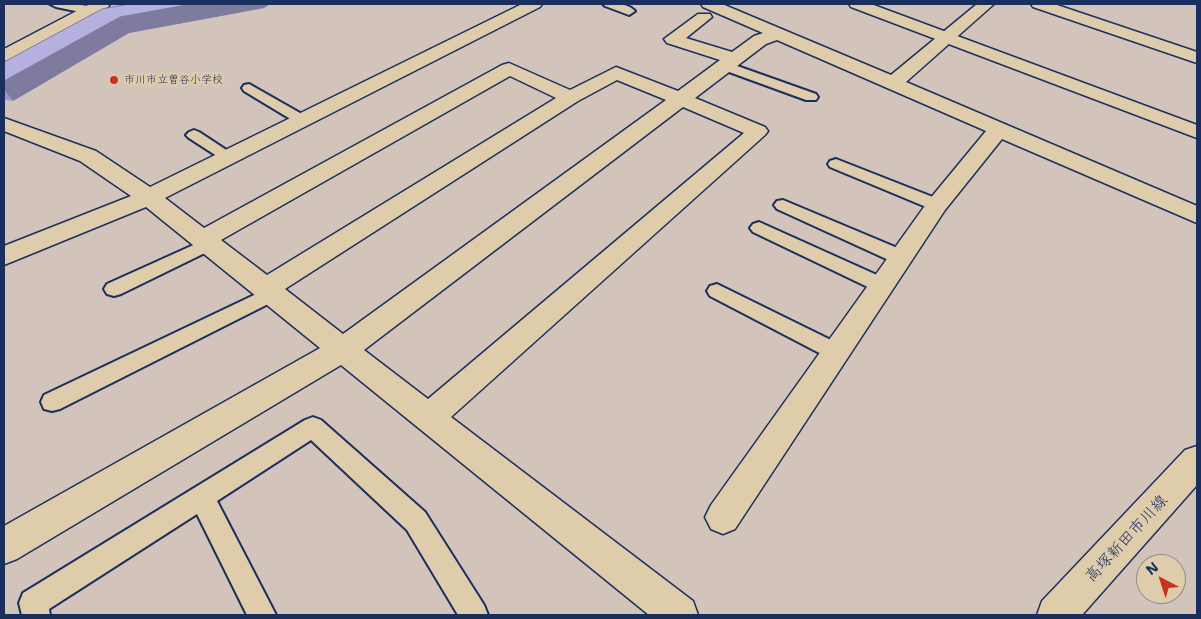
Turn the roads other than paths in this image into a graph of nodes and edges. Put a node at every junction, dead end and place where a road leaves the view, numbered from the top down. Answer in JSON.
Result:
{"nodes":[{"id":1,"x":56,"y":4,"type":"edge"},
{"id":2,"x":534,"y":4,"type":"edge"},
{"id":3,"x":609,"y":4,"type":"edge"},
{"id":4,"x":856,"y":4,"type":"edge"},
{"id":5,"x":986,"y":4,"type":"edge"},
{"id":6,"x":1039,"y":4,"type":"edge"},
{"id":7,"x":96,"y":7,"type":"edge"},
{"id":8,"x":706,"y":10,"type":"edge"},
{"id":9,"x":629,"y":11,"type":"dead end"},
{"id":10,"x":778,"y":34,"type":"junction"},
{"id":11,"x":946,"y":37,"type":"junction"},
{"id":12,"x":4,"y":56,"type":"edge"},
{"id":13,"x":1197,"y":58,"type":"edge"},
{"id":14,"x":730,"y":63,"type":"junction"},
{"id":15,"x":893,"y":83,"type":"junction"},
{"id":16,"x":249,"y":88,"type":"dead end"},
{"id":17,"x":571,"y":97,"type":"junction"},
{"id":18,"x":811,"y":97,"type":"dead end"},
{"id":19,"x":681,"y":99,"type":"junction"},
{"id":20,"x":302,"y":120,"type":"junction"},
{"id":21,"x":4,"y":124,"type":"edge"},
{"id":22,"x":999,"y":130,"type":"junction"},
{"id":23,"x":1197,"y":132,"type":"edge"},
{"id":24,"x":194,"y":135,"type":"dead end"},
{"id":25,"x":229,"y":157,"type":"junction"},
{"id":26,"x":836,"y":164,"type":"dead end"},
{"id":27,"x":149,"y":197,"type":"junction"},
{"id":28,"x":783,"y":205,"type":"dead end"},
{"id":29,"x":937,"y":205,"type":"junction"},
{"id":30,"x":1197,"y":216,"type":"edge"},
{"id":31,"x":759,"y":228,"type":"dead end"},
{"id":32,"x":206,"y":242,"type":"junction"},
{"id":33,"x":4,"y":256,"type":"edge"},
{"id":34,"x":900,"y":258,"type":"junction"},
{"id":35,"x":882,"y":285,"type":"junction"},
{"id":36,"x":114,"y":289,"type":"dead end"},
{"id":37,"x":268,"y":291,"type":"junction"},
{"id":38,"x":717,"y":291,"type":"dead end"},
{"id":39,"x":342,"y":350,"type":"junction"},
{"id":40,"x":836,"y":352,"type":"junction"},
{"id":41,"x":52,"y":402,"type":"dead end"},
{"id":42,"x":428,"y":418,"type":"junction"},
{"id":43,"x":1197,"y":461,"type":"edge"},
{"id":44,"x":202,"y":497,"type":"junction"},
{"id":45,"x":723,"y":518,"type":"dead end"},
{"id":46,"x":4,"y":546,"type":"edge"},
{"id":47,"x":36,"y":615,"type":"edge"},
{"id":48,"x":262,"y":615,"type":"edge"},
{"id":49,"x":474,"y":615,"type":"edge"},
{"id":50,"x":679,"y":615,"type":"edge"},
{"id":51,"x":1056,"y":615,"type":"edge"}],
"edges":[{"from":1,"to":7,"type":"lane"},
{"from":2,"to":20,"type":"street"},
{"from":3,"to":9,"type":"lane"},
{"from":4,"to":11,"type":"street"},
{"from":5,"to":11,"type":"street"},
{"from":6,"to":13,"type":"street"},
{"from":7,"to":12,"type":"street"},
{"from":8,"to":10,"type":"street"},
{"from":8,"to":14,"type":"street"},
{"from":10,"to":14,"type":"street"},
{"from":10,"to":15,"type":"street"},
{"from":11,"to":15,"type":"street"},
{"from":11,"to":23,"type":"street"},
{"from":14,"to":18,"type":"lane"},
{"from":14,"to":19,"type":"street"},
{"from":15,"to":22,"type":"street"},
{"from":16,"to":20,"type":"lane"},
{"from":17,"to":19,"type":"street"},
{"from":17,"to":32,"type":"street"},
{"from":17,"to":37,"type":"street"},
{"from":19,"to":39,"type":"street"},
{"from":19,"to":42,"type":"street"},
{"from":20,"to":25,"type":"street"},
{"from":21,"to":27,"type":"street"},
{"from":22,"to":29,"type":"street"},
{"from":22,"to":30,"type":"street"},
{"from":24,"to":25,"type":"lane"},
{"from":25,"to":27,"type":"street"},
{"from":26,"to":29,"type":"lane"},
{"from":27,"to":32,"type":"street"},
{"from":27,"to":33,"type":"street"},
{"from":28,"to":34,"type":"lane"},
{"from":29,"to":34,"type":"street"},
{"from":31,"to":35,"type":"lane"},
{"from":32,"to":36,"type":"lane"},
{"from":32,"to":37,"type":"street"},
{"from":34,"to":35,"type":"street"},
{"from":35,"to":40,"type":"street"},
{"from":37,"to":39,"type":"street"},
{"from":37,"to":41,"type":"lane"},
{"from":38,"to":40,"type":"lane"},
{"from":39,"to":42,"type":"street"},
{"from":39,"to":46,"type":"street"},
{"from":40,"to":45,"type":"street"},
{"from":42,"to":50,"type":"street"},
{"from":43,"to":51,"type":"street","name":"高塚新田市川線"},
{"from":44,"to":47,"type":"lane"},
{"from":44,"to":48,"type":"lane"},
{"from":44,"to":49,"type":"lane"}]}
